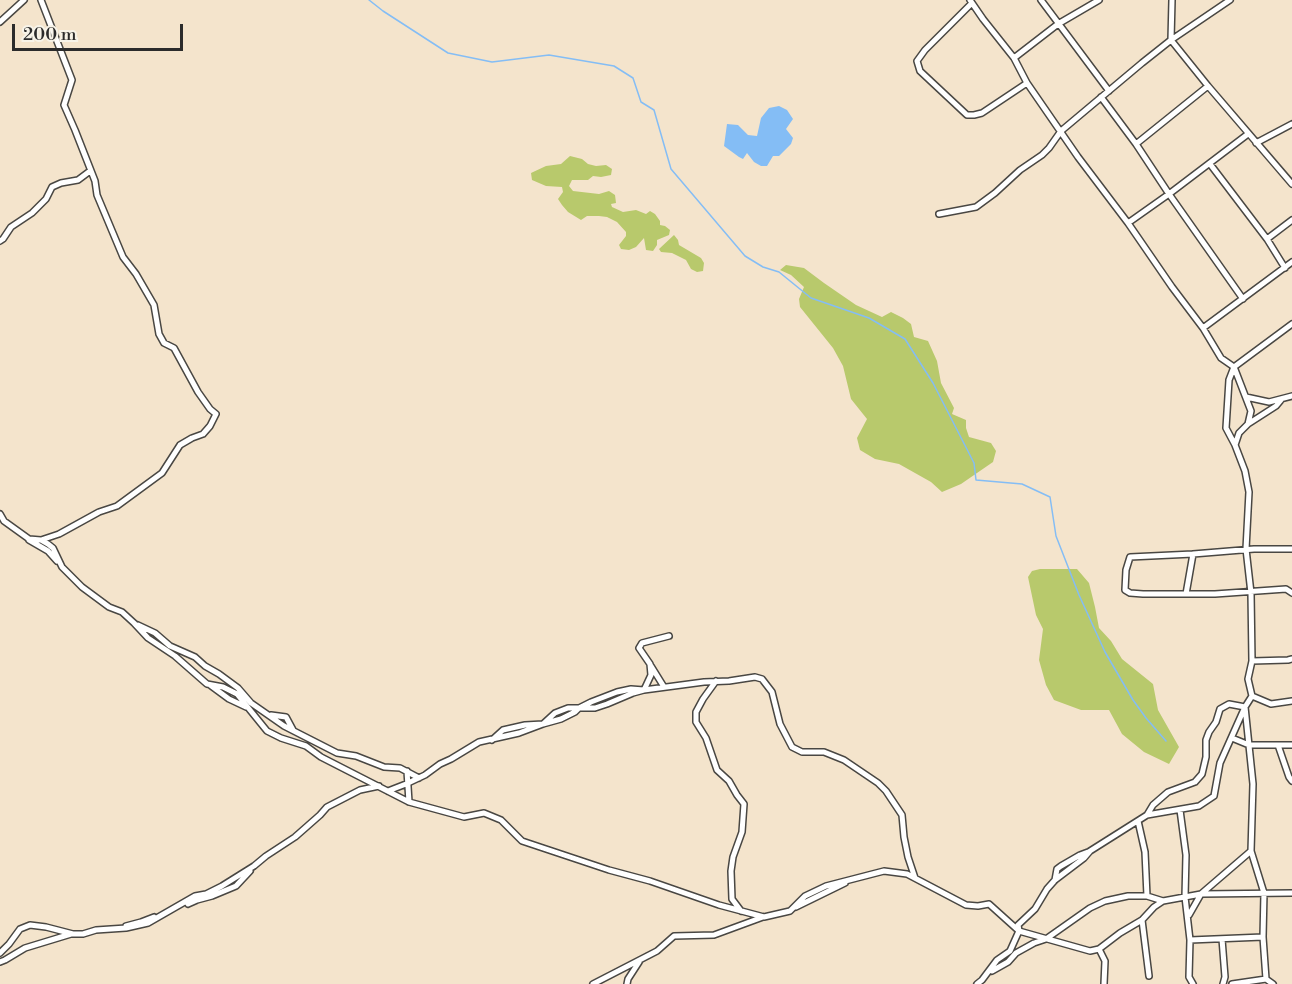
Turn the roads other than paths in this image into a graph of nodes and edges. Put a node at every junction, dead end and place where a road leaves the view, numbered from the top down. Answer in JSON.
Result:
{"nodes":[{"id":1,"x":24,"y":0,"type":"edge"},
{"id":2,"x":41,"y":0,"type":"edge"},
{"id":3,"x":1041,"y":0,"type":"edge"},
{"id":4,"x":1099,"y":0,"type":"edge"},
{"id":5,"x":1172,"y":0,"type":"edge"},
{"id":6,"x":1230,"y":0,"type":"edge"},
{"id":7,"x":971,"y":2,"type":"edge"},
{"id":8,"x":0,"y":22,"type":"edge"},
{"id":9,"x":1058,"y":24,"type":"junction"},
{"id":10,"x":1171,"y":40,"type":"junction"},
{"id":11,"x":1014,"y":58,"type":"junction"},
{"id":12,"x":1027,"y":83,"type":"junction"},
{"id":13,"x":1208,"y":86,"type":"junction"},
{"id":14,"x":1109,"y":91,"type":"junction"},
{"id":15,"x":1101,"y":97,"type":"junction"},
{"id":16,"x":1292,"y":124,"type":"edge"},
{"id":17,"x":1061,"y":131,"type":"junction"},
{"id":18,"x":1248,"y":134,"type":"junction"},
{"id":19,"x":1256,"y":143,"type":"junction"},
{"id":20,"x":1136,"y":144,"type":"junction"},
{"id":21,"x":1210,"y":164,"type":"junction"},
{"id":22,"x":90,"y":171,"type":"junction"},
{"id":23,"x":1292,"y":184,"type":"edge"},
{"id":24,"x":1169,"y":194,"type":"junction"},
{"id":25,"x":939,"y":214,"type":"dead end"},
{"id":26,"x":1292,"y":220,"type":"edge"},
{"id":27,"x":1128,"y":223,"type":"junction"},
{"id":28,"x":1267,"y":239,"type":"junction"},
{"id":29,"x":0,"y":241,"type":"edge"},
{"id":30,"x":1292,"y":262,"type":"edge"},
{"id":31,"x":1285,"y":268,"type":"junction"},
{"id":32,"x":1243,"y":298,"type":"junction"},
{"id":33,"x":1292,"y":324,"type":"edge"},
{"id":34,"x":1203,"y":328,"type":"junction"},
{"id":35,"x":1234,"y":367,"type":"junction"},
{"id":36,"x":1292,"y":396,"type":"edge"},
{"id":37,"x":1246,"y":397,"type":"junction"},
{"id":38,"x":1282,"y":399,"type":"junction"},
{"id":39,"x":1248,"y":424,"type":"junction"},
{"id":40,"x":1234,"y":445,"type":"junction"},
{"id":41,"x":1,"y":518,"type":"edge"},
{"id":42,"x":29,"y":539,"type":"junction"},
{"id":43,"x":41,"y":540,"type":"junction"},
{"id":44,"x":1246,"y":549,"type":"junction"},
{"id":45,"x":1292,"y":549,"type":"edge"},
{"id":46,"x":1193,"y":554,"type":"junction"},
{"id":47,"x":62,"y":567,"type":"junction"},
{"id":48,"x":1251,"y":592,"type":"junction"},
{"id":49,"x":1292,"y":593,"type":"edge"},
{"id":50,"x":1186,"y":594,"type":"junction"},
{"id":51,"x":134,"y":623,"type":"junction"},
{"id":52,"x":669,"y":636,"type":"dead end"},
{"id":53,"x":1292,"y":659,"type":"edge"},
{"id":54,"x":1252,"y":661,"type":"junction"},
{"id":55,"x":650,"y":664,"type":"junction"},
{"id":56,"x":716,"y":681,"type":"junction"},
{"id":57,"x":664,"y":687,"type":"junction"},
{"id":58,"x":644,"y":690,"type":"junction"},
{"id":59,"x":1252,"y":696,"type":"junction"},
{"id":60,"x":1292,"y":702,"type":"edge"},
{"id":61,"x":1245,"y":707,"type":"junction"},
{"id":62,"x":1232,"y":738,"type":"junction"},
{"id":63,"x":1249,"y":745,"type":"junction"},
{"id":64,"x":1278,"y":745,"type":"junction"},
{"id":65,"x":1292,"y":745,"type":"edge"},
{"id":66,"x":407,"y":771,"type":"junction"},
{"id":67,"x":419,"y":778,"type":"junction"},
{"id":68,"x":1292,"y":781,"type":"edge"},
{"id":69,"x":406,"y":784,"type":"junction"},
{"id":70,"x":379,"y":786,"type":"junction"},
{"id":71,"x":388,"y":790,"type":"junction"},
{"id":72,"x":409,"y":802,"type":"junction"},
{"id":73,"x":1180,"y":810,"type":"junction"},
{"id":74,"x":1147,"y":815,"type":"junction"},
{"id":75,"x":1138,"y":821,"type":"junction"},
{"id":76,"x":1251,"y":851,"type":"junction"},
{"id":77,"x":915,"y":879,"type":"junction"},
{"id":78,"x":1264,"y":893,"type":"junction"},
{"id":79,"x":1292,"y":893,"type":"edge"},
{"id":80,"x":1201,"y":894,"type":"junction"},
{"id":81,"x":1147,"y":896,"type":"junction"},
{"id":82,"x":1185,"y":897,"type":"junction"},
{"id":83,"x":1163,"y":901,"type":"junction"},
{"id":84,"x":741,"y":911,"type":"junction"},
{"id":85,"x":1188,"y":916,"type":"junction"},
{"id":86,"x":764,"y":917,"type":"junction"},
{"id":87,"x":1142,"y":920,"type":"junction"},
{"id":88,"x":1019,"y":931,"type":"junction"},
{"id":89,"x":72,"y":934,"type":"junction"},
{"id":90,"x":1263,"y":937,"type":"junction"},
{"id":91,"x":1047,"y":939,"type":"junction"},
{"id":92,"x":1222,"y":939,"type":"junction"},
{"id":93,"x":1190,"y":940,"type":"junction"},
{"id":94,"x":1099,"y":949,"type":"junction"},
{"id":95,"x":0,"y":953,"type":"edge"},
{"id":96,"x":641,"y":960,"type":"junction"},
{"id":97,"x":0,"y":962,"type":"edge"},
{"id":98,"x":1149,"y":976,"type":"dead end"},
{"id":99,"x":1266,"y":980,"type":"junction"},
{"id":100,"x":980,"y":982,"type":"edge"},
{"id":101,"x":592,"y":984,"type":"edge"},
{"id":102,"x":627,"y":984,"type":"edge"},
{"id":103,"x":1104,"y":984,"type":"edge"},
{"id":104,"x":1193,"y":984,"type":"edge"},
{"id":105,"x":1223,"y":984,"type":"edge"},
{"id":106,"x":1232,"y":984,"type":"edge"},
{"id":107,"x":1273,"y":984,"type":"edge"}],
"edges":[{"from":1,"to":8,"type":"street"},
{"from":2,"to":22,"type":"street"},
{"from":3,"to":9,"type":"street"},
{"from":4,"to":9,"type":"street"},
{"from":5,"to":10,"type":"street"},
{"from":6,"to":10,"type":"street"},
{"from":7,"to":11,"type":"street"},
{"from":7,"to":12,"type":"street"},
{"from":9,"to":11,"type":"street"},
{"from":9,"to":14,"type":"street"},
{"from":10,"to":13,"type":"street"},
{"from":10,"to":14,"type":"street"},
{"from":11,"to":12,"type":"street"},
{"from":12,"to":17,"type":"street"},
{"from":13,"to":18,"type":"street"},
{"from":13,"to":20,"type":"street"},
{"from":14,"to":15,"type":"street"},
{"from":15,"to":17,"type":"street"},
{"from":15,"to":20,"type":"street"},
{"from":16,"to":19,"type":"street"},
{"from":17,"to":25,"type":"street"},
{"from":17,"to":27,"type":"street"},
{"from":18,"to":19,"type":"street"},
{"from":18,"to":21,"type":"street"},
{"from":19,"to":23,"type":"street"},
{"from":20,"to":24,"type":"street"},
{"from":21,"to":24,"type":"street"},
{"from":21,"to":28,"type":"street"},
{"from":22,"to":29,"type":"street"},
{"from":22,"to":43,"type":"street"},
{"from":24,"to":27,"type":"street"},
{"from":24,"to":32,"type":"street"},
{"from":26,"to":28,"type":"street"},
{"from":27,"to":34,"type":"street"},
{"from":28,"to":31,"type":"street"},
{"from":30,"to":31,"type":"street"},
{"from":31,"to":32,"type":"street"},
{"from":32,"to":34,"type":"street"},
{"from":33,"to":35,"type":"street"},
{"from":34,"to":35,"type":"street"},
{"from":35,"to":37,"type":"street"},
{"from":35,"to":40,"type":"street"},
{"from":36,"to":38,"type":"street"},
{"from":37,"to":38,"type":"street"},
{"from":37,"to":39,"type":"street"},
{"from":38,"to":39,"type":"street"},
{"from":39,"to":40,"type":"street"},
{"from":40,"to":44,"type":"street"},
{"from":41,"to":42,"type":"street"},
{"from":42,"to":43,"type":"street"},
{"from":42,"to":47,"type":"street"},
{"from":43,"to":47,"type":"street"},
{"from":44,"to":45,"type":"street"},
{"from":44,"to":46,"type":"street"},
{"from":44,"to":48,"type":"street"},
{"from":46,"to":50,"type":"street"},
{"from":46,"to":50,"type":"street"},
{"from":47,"to":51,"type":"street"},
{"from":48,"to":49,"type":"street"},
{"from":48,"to":50,"type":"street"},
{"from":48,"to":54,"type":"street"},
{"from":51,"to":66,"type":"street"},
{"from":51,"to":70,"type":"street"},
{"from":52,"to":55,"type":"street"},
{"from":53,"to":54,"type":"street"},
{"from":54,"to":59,"type":"street"},
{"from":55,"to":57,"type":"street"},
{"from":55,"to":58,"type":"street"},
{"from":56,"to":57,"type":"street"},
{"from":56,"to":77,"type":"street"},
{"from":56,"to":84,"type":"street"},
{"from":57,"to":58,"type":"street"},
{"from":58,"to":67,"type":"street"},
{"from":59,"to":60,"type":"street"},
{"from":59,"to":61,"type":"street"},
{"from":61,"to":62,"type":"street"},
{"from":61,"to":63,"type":"street"},
{"from":61,"to":74,"type":"street"},
{"from":62,"to":63,"type":"street"},
{"from":62,"to":73,"type":"street"},
{"from":63,"to":64,"type":"street"},
{"from":63,"to":76,"type":"street"},
{"from":64,"to":65,"type":"street"},
{"from":64,"to":68,"type":"street"},
{"from":66,"to":67,"type":"street"},
{"from":66,"to":69,"type":"street"},
{"from":67,"to":69,"type":"street"},
{"from":69,"to":71,"type":"street"},
{"from":69,"to":72,"type":"street"},
{"from":70,"to":71,"type":"street"},
{"from":70,"to":89,"type":"street"},
{"from":71,"to":72,"type":"street"},
{"from":72,"to":84,"type":"street"},
{"from":73,"to":74,"type":"street"},
{"from":73,"to":82,"type":"street"},
{"from":74,"to":75,"type":"street"},
{"from":75,"to":81,"type":"street"},
{"from":75,"to":88,"type":"street"},
{"from":76,"to":78,"type":"street"},
{"from":76,"to":80,"type":"street"},
{"from":77,"to":86,"type":"street"},
{"from":77,"to":88,"type":"street"},
{"from":78,"to":79,"type":"street"},
{"from":78,"to":80,"type":"street"},
{"from":78,"to":90,"type":"street"},
{"from":80,"to":82,"type":"street"},
{"from":80,"to":85,"type":"street"},
{"from":81,"to":83,"type":"street"},
{"from":81,"to":91,"type":"street"},
{"from":82,"to":83,"type":"street"},
{"from":82,"to":85,"type":"street"},
{"from":83,"to":87,"type":"street"},
{"from":84,"to":86,"type":"street"},
{"from":85,"to":93,"type":"street"},
{"from":86,"to":96,"type":"street"},
{"from":87,"to":94,"type":"street"},
{"from":87,"to":98,"type":"street"},
{"from":88,"to":91,"type":"street"},
{"from":88,"to":100,"type":"street"},
{"from":89,"to":95,"type":"street"},
{"from":89,"to":97,"type":"street"},
{"from":90,"to":92,"type":"street"},
{"from":90,"to":99,"type":"street"},
{"from":91,"to":94,"type":"street"},
{"from":91,"to":100,"type":"street"},
{"from":92,"to":93,"type":"street"},
{"from":92,"to":105,"type":"street"},
{"from":93,"to":104,"type":"street"},
{"from":94,"to":103,"type":"street"},
{"from":96,"to":101,"type":"street"},
{"from":96,"to":102,"type":"street"},
{"from":99,"to":106,"type":"street"},
{"from":99,"to":107,"type":"street"}]}
